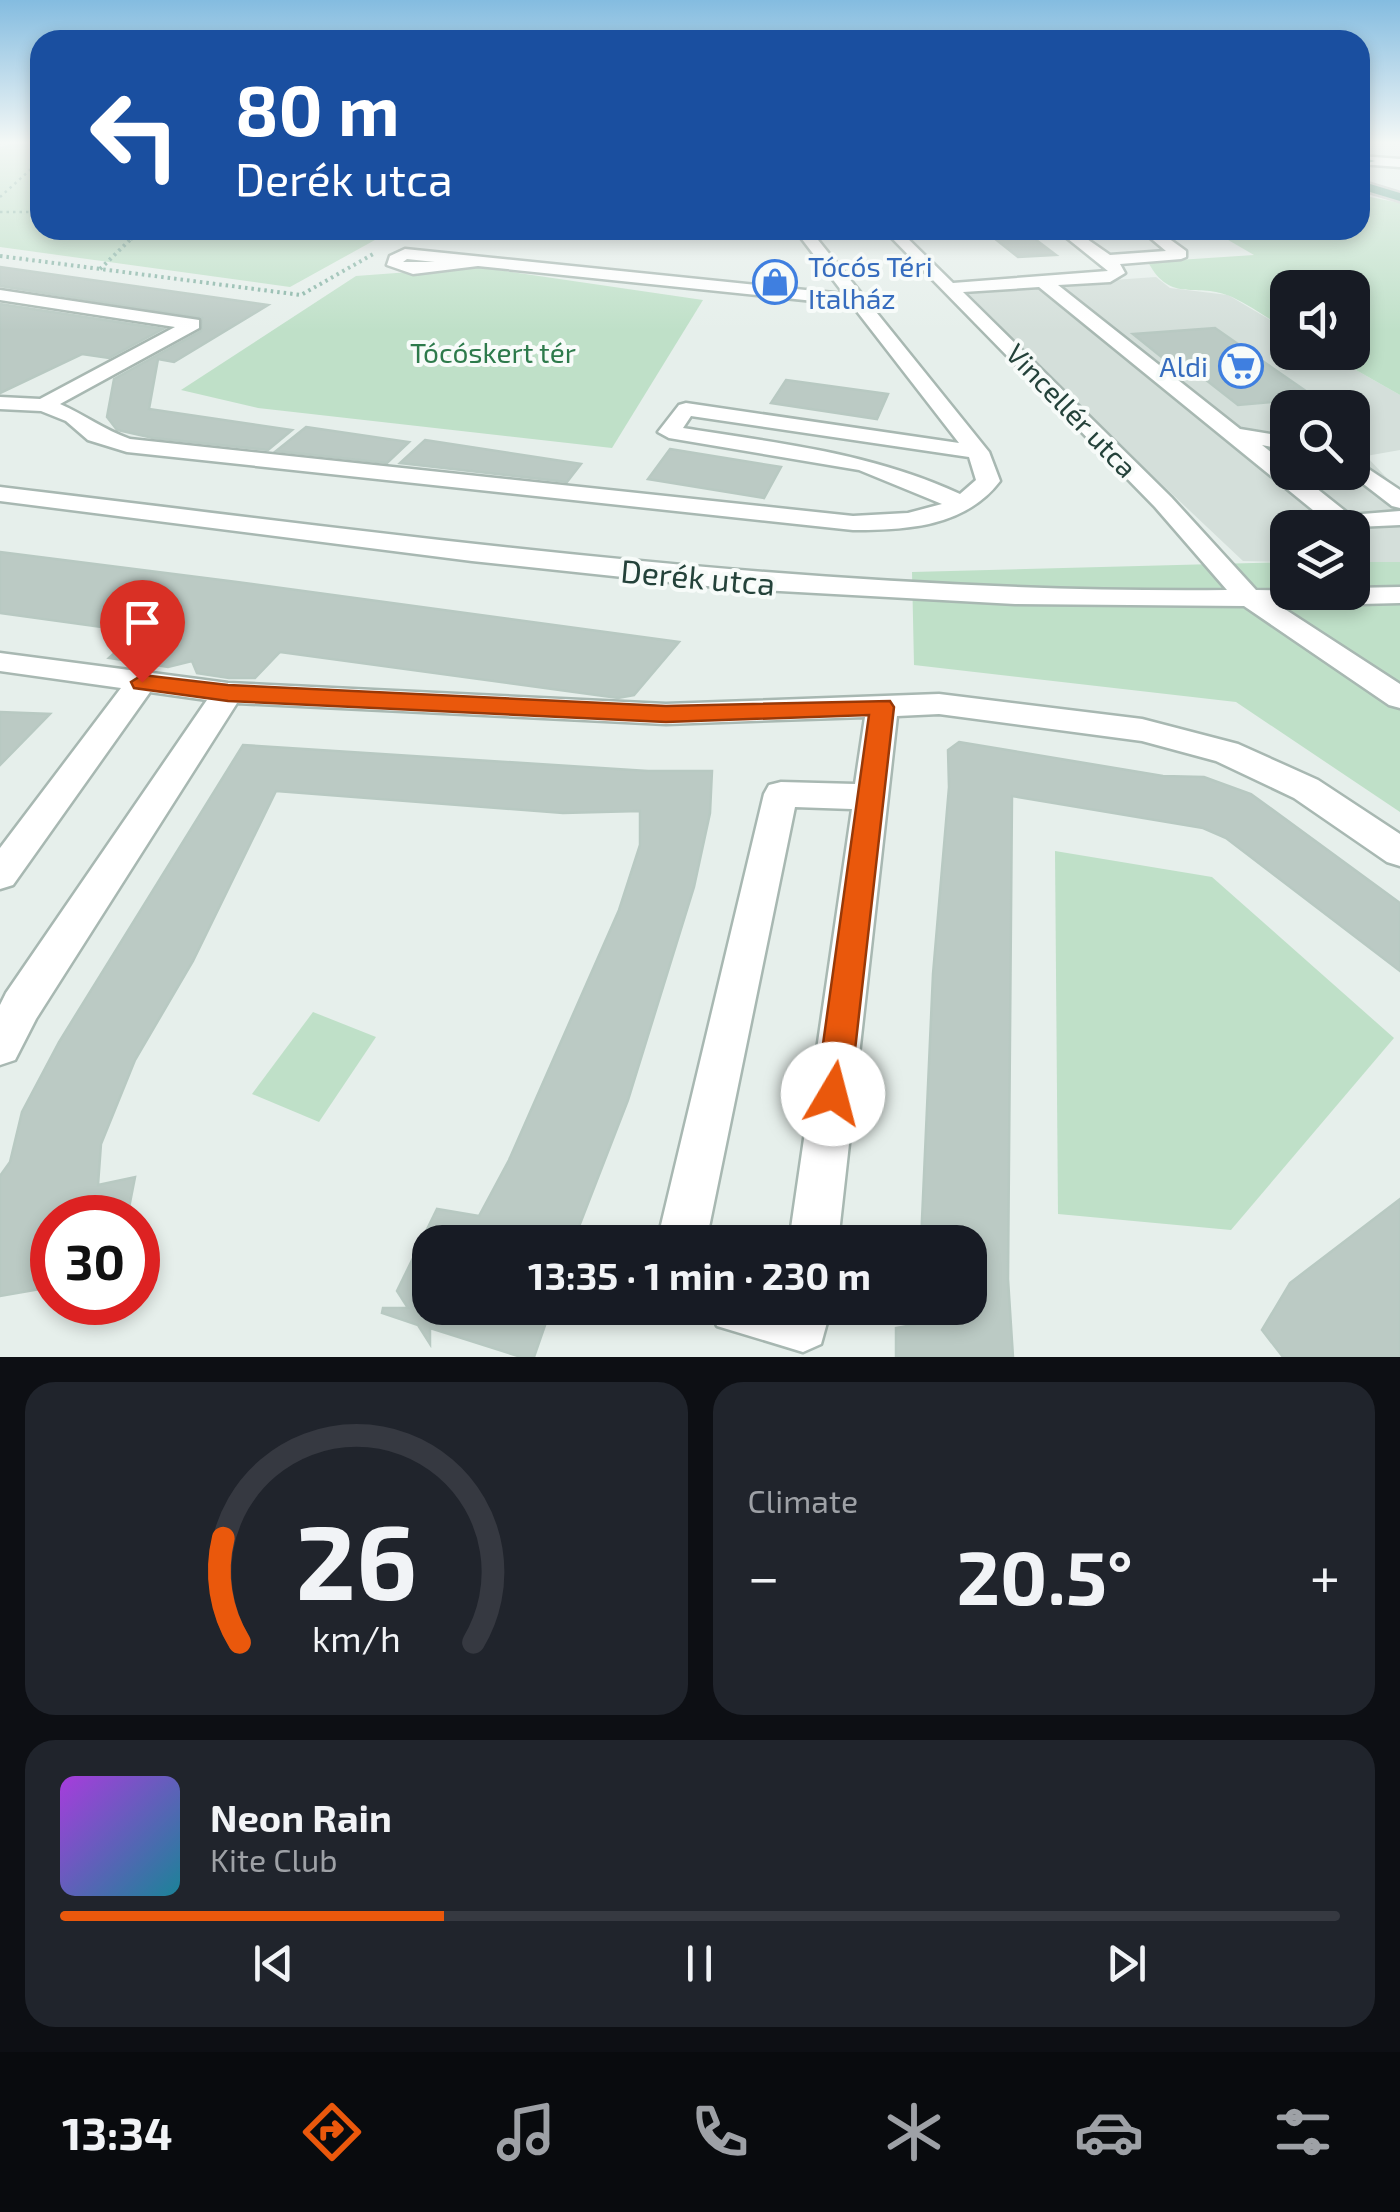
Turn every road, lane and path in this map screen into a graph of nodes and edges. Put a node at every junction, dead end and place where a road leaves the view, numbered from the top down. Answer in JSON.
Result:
{"nodes":[{"id":1,"x":0,"y":212,"type":"edge"},
{"id":2,"x":30,"y":212,"type":"edge"},
{"id":3,"x":130,"y":240,"type":"edge"},
{"id":4,"x":810,"y":240,"type":"edge"},
{"id":5,"x":901,"y":240,"type":"edge"},
{"id":6,"x":1078,"y":240,"type":"edge"},
{"id":7,"x":1162,"y":240,"type":"edge"},
{"id":8,"x":382,"y":249,"type":"dead end"},
{"id":9,"x":0,"y":256,"type":"edge"},
{"id":10,"x":1107,"y":260,"type":"junction"},
{"id":11,"x":478,"y":261,"type":"dead end"},
{"id":12,"x":100,"y":269,"type":"junction"},
{"id":13,"x":1043,"y":282,"type":"junction"},
{"id":14,"x":950,"y":288,"type":"junction"},
{"id":15,"x":0,"y":294,"type":"edge"},
{"id":16,"x":857,"y":300,"type":"junction"},
{"id":17,"x":0,"y":403,"type":"edge"},
{"id":18,"x":44,"y":405,"type":"junction"},
{"id":19,"x":1233,"y":434,"type":"junction"},
{"id":20,"x":1270,"y":441,"type":"edge"},
{"id":21,"x":978,"y":452,"type":"junction"},
{"id":22,"x":1370,"y":480,"type":"edge"},
{"id":23,"x":0,"y":494,"type":"edge"},
{"id":24,"x":1400,"y":502,"type":"edge"},
{"id":25,"x":963,"y":505,"type":"junction"},
{"id":26,"x":1329,"y":510,"type":"edge"},
{"id":27,"x":1400,"y":518,"type":"edge"},
{"id":28,"x":1370,"y":521,"type":"edge"},
{"id":29,"x":1370,"y":528,"type":"edge"},
{"id":30,"x":1400,"y":542,"type":"edge"},
{"id":31,"x":1400,"y":595,"type":"edge"},
{"id":32,"x":1247,"y":596,"type":"junction"},
{"id":33,"x":0,"y":662,"type":"edge"},
{"id":34,"x":142,"y":682,"type":"junction"},
{"id":35,"x":228,"y":693,"type":"junction"},
{"id":36,"x":1400,"y":698,"type":"edge"},
{"id":37,"x":882,"y":707,"type":"junction"},
{"id":38,"x":872,"y":797,"type":"junction"},
{"id":39,"x":1400,"y":852,"type":"edge"},
{"id":40,"x":0,"y":875,"type":"edge"},
{"id":41,"x":0,"y":1046,"type":"edge"},
{"id":42,"x":685,"y":1225,"type":"edge"},
{"id":43,"x":816,"y":1225,"type":"edge"}],
"edges":[{"from":1,"to":2,"type":"path"},
{"from":3,"to":12,"type":"path"},
{"from":4,"to":16,"type":"street"},
{"from":5,"to":14,"type":"street","name":"Vincellér utca"},
{"from":6,"to":10,"type":"street"},
{"from":7,"to":10,"type":"street"},
{"from":8,"to":12,"type":"path"},
{"from":9,"to":12,"type":"path"},
{"from":10,"to":13,"type":"street"},
{"from":11,"to":16,"type":"street"},
{"from":13,"to":14,"type":"street"},
{"from":13,"to":19,"type":"street"},
{"from":14,"to":32,"type":"street","name":"Vincellér utca"},
{"from":15,"to":18,"type":"street"},
{"from":16,"to":21,"type":"street"},
{"from":17,"to":18,"type":"street","name":"Derék utca"},
{"from":18,"to":25,"type":"street","name":"Derék utca"},
{"from":19,"to":20,"type":"street"},
{"from":19,"to":26,"type":"street"},
{"from":21,"to":25,"type":"street"},
{"from":21,"to":25,"type":"street"},
{"from":22,"to":24,"type":"street"},
{"from":23,"to":32,"type":"street","name":"Derék utca"},
{"from":27,"to":28,"type":"street"},
{"from":29,"to":30,"type":"street"},
{"from":31,"to":32,"type":"street","name":"Derék utca"},
{"from":32,"to":36,"type":"street","name":"Vincellér utca"},
{"from":33,"to":34,"type":"street"},
{"from":34,"to":35,"type":"street"},
{"from":34,"to":40,"type":"street"},
{"from":35,"to":37,"type":"street"},
{"from":35,"to":41,"type":"street"},
{"from":37,"to":38,"type":"street"},
{"from":37,"to":39,"type":"street"},
{"from":38,"to":42,"type":"street"},
{"from":38,"to":43,"type":"street"}]}
